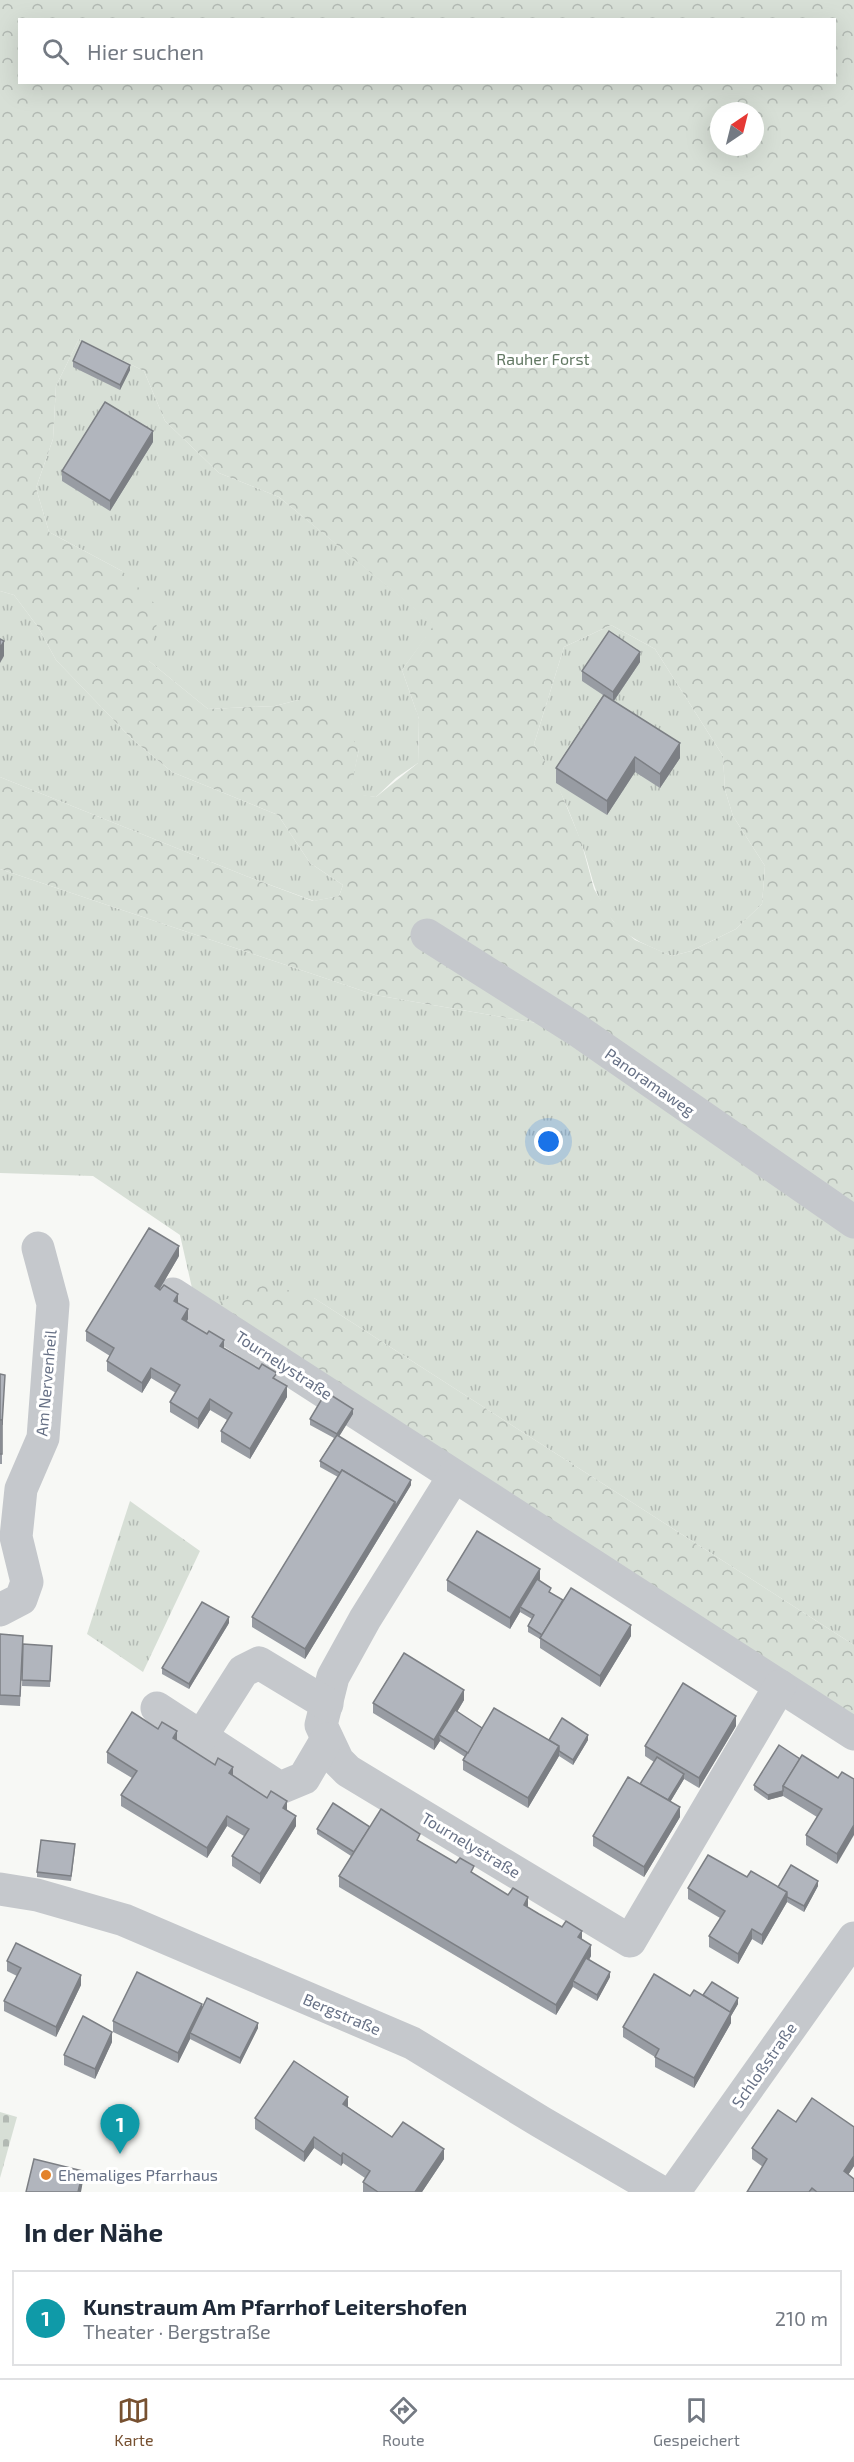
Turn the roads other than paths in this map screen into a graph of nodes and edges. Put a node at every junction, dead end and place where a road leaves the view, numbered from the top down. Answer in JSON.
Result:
{"nodes":[{"id":1,"x":442,"y":936,"type":"dead end"},
{"id":2,"x":854,"y":1222,"type":"edge"},
{"id":3,"x":38,"y":1248,"type":"dead end"},
{"id":4,"x":174,"y":1294,"type":"edge"},
{"id":5,"x":454,"y":1476,"type":"junction"},
{"id":6,"x":0,"y":1610,"type":"edge"},
{"id":7,"x":780,"y":1686,"type":"junction"},
{"id":8,"x":327,"y":1704,"type":"junction"},
{"id":9,"x":157,"y":1708,"type":"dead end"},
{"id":10,"x":854,"y":1734,"type":"edge"},
{"id":11,"x":201,"y":1737,"type":"junction"},
{"id":12,"x":327,"y":1739,"type":"junction"},
{"id":13,"x":0,"y":1889,"type":"edge"},
{"id":14,"x":854,"y":1938,"type":"edge"},
{"id":15,"x":661,"y":2192,"type":"edge"},
{"id":16,"x":674,"y":2192,"type":"edge"}],
"edges":[{"from":1,"to":2,"type":"street","name":"Panoramaweg"},
{"from":3,"to":6,"type":"street","name":"Am Nervenheil"},
{"from":4,"to":5,"type":"street","name":"Tournelystraße"},
{"from":5,"to":7,"type":"street","name":"Tournelystraße"},
{"from":5,"to":8,"type":"street","name":"Tournelystraße"},
{"from":7,"to":10,"type":"street","name":"Tournelystraße"},
{"from":7,"to":12,"type":"street","name":"Tournelystraße"},
{"from":8,"to":11,"type":"street"},
{"from":8,"to":12,"type":"street","name":"Tournelystraße"},
{"from":9,"to":11,"type":"street"},
{"from":11,"to":12,"type":"street"},
{"from":13,"to":15,"type":"street","name":"Bergstraße"},
{"from":14,"to":16,"type":"street","name":"Schloßstraße"}]}
